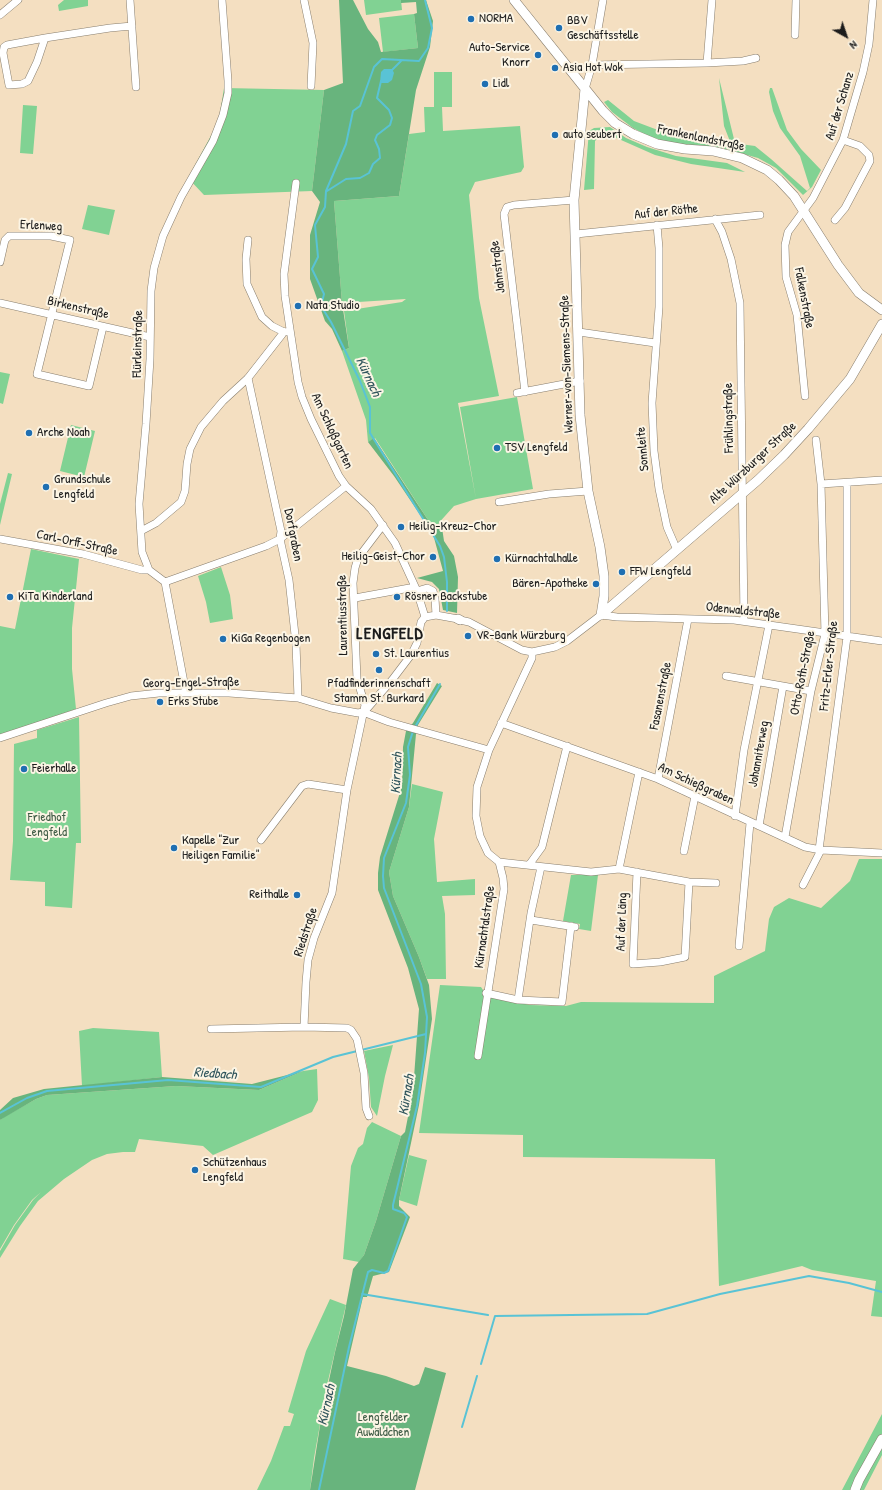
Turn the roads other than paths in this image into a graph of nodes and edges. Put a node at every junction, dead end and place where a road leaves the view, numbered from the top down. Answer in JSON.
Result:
{"nodes":[{"id":1,"x":18,"y":0,"type":"edge"},
{"id":2,"x":130,"y":0,"type":"edge"},
{"id":3,"x":222,"y":0,"type":"edge"},
{"id":4,"x":304,"y":0,"type":"edge"},
{"id":5,"x":514,"y":0,"type":"edge"},
{"id":6,"x":603,"y":0,"type":"edge"},
{"id":7,"x":712,"y":0,"type":"edge"},
{"id":8,"x":796,"y":0,"type":"edge"},
{"id":9,"x":873,"y":0,"type":"edge"},
{"id":10,"x":0,"y":14,"type":"edge"},
{"id":11,"x":132,"y":26,"type":"junction"},
{"id":12,"x":795,"y":35,"type":"dead end"},
{"id":13,"x":45,"y":38,"type":"junction"},
{"id":14,"x":756,"y":58,"type":"dead end"},
{"id":15,"x":707,"y":63,"type":"junction"},
{"id":16,"x":592,"y":65,"type":"junction"},
{"id":17,"x":311,"y":86,"type":"dead end"},
{"id":18,"x":136,"y":87,"type":"dead end"},
{"id":19,"x":586,"y":89,"type":"junction"},
{"id":20,"x":843,"y":140,"type":"junction"},
{"id":21,"x":296,"y":183,"type":"dead end"},
{"id":22,"x":574,"y":200,"type":"junction"},
{"id":23,"x":805,"y":212,"type":"junction"},
{"id":24,"x":760,"y":215,"type":"dead end"},
{"id":25,"x":715,"y":219,"type":"junction"},
{"id":26,"x":835,"y":220,"type":"dead end"},
{"id":27,"x":657,"y":225,"type":"junction"},
{"id":28,"x":576,"y":234,"type":"junction"},
{"id":29,"x":248,"y":240,"type":"dead end"},
{"id":30,"x":0,"y":262,"type":"edge"},
{"id":31,"x":0,"y":303,"type":"edge"},
{"id":32,"x":882,"y":310,"type":"edge"},
{"id":33,"x":51,"y":314,"type":"junction"},
{"id":34,"x":882,"y":324,"type":"edge"},
{"id":35,"x":103,"y":326,"type":"junction"},
{"id":36,"x":287,"y":332,"type":"junction"},
{"id":37,"x":579,"y":332,"type":"junction"},
{"id":38,"x":150,"y":337,"type":"junction"},
{"id":39,"x":655,"y":343,"type":"junction"},
{"id":40,"x":248,"y":378,"type":"junction"},
{"id":41,"x":580,"y":382,"type":"junction"},
{"id":42,"x":525,"y":392,"type":"junction"},
{"id":43,"x":517,"y":393,"type":"dead end"},
{"id":44,"x":805,"y":396,"type":"dead end"},
{"id":45,"x":816,"y":440,"type":"dead end"},
{"id":46,"x":882,"y":480,"type":"edge"},
{"id":47,"x":821,"y":484,"type":"junction"},
{"id":48,"x":847,"y":484,"type":"junction"},
{"id":49,"x":346,"y":486,"type":"junction"},
{"id":50,"x":588,"y":491,"type":"junction"},
{"id":51,"x":743,"y":492,"type":"junction"},
{"id":52,"x":499,"y":502,"type":"dead end"},
{"id":53,"x":383,"y":525,"type":"junction"},
{"id":54,"x":141,"y":531,"type":"junction"},
{"id":55,"x":0,"y":539,"type":"edge"},
{"id":56,"x":280,"y":539,"type":"junction"},
{"id":57,"x":677,"y":550,"type":"junction"},
{"id":58,"x":149,"y":570,"type":"junction"},
{"id":59,"x":165,"y":582,"type":"junction"},
{"id":60,"x":416,"y":589,"type":"junction"},
{"id":61,"x":604,"y":596,"type":"junction"},
{"id":62,"x":355,"y":598,"type":"junction"},
{"id":63,"x":618,"y":599,"type":"junction"},
{"id":64,"x":601,"y":614,"type":"junction"},
{"id":65,"x":436,"y":615,"type":"junction"},
{"id":66,"x":425,"y":617,"type":"junction"},
{"id":67,"x":688,"y":619,"type":"junction"},
{"id":68,"x":744,"y":621,"type":"junction"},
{"id":69,"x":769,"y":625,"type":"junction"},
{"id":70,"x":825,"y":634,"type":"junction"},
{"id":71,"x":847,"y":637,"type":"junction"},
{"id":72,"x":882,"y":641,"type":"edge"},
{"id":73,"x":532,"y":652,"type":"junction"},
{"id":74,"x":726,"y":676,"type":"dead end"},
{"id":75,"x":758,"y":681,"type":"junction"},
{"id":76,"x":783,"y":686,"type":"junction"},
{"id":77,"x":812,"y":691,"type":"junction"},
{"id":78,"x":186,"y":693,"type":"junction"},
{"id":79,"x":298,"y":698,"type":"junction"},
{"id":80,"x":363,"y":712,"type":"junction"},
{"id":81,"x":501,"y":723,"type":"junction"},
{"id":82,"x":0,"y":738,"type":"edge"},
{"id":83,"x":567,"y":746,"type":"junction"},
{"id":84,"x":489,"y":750,"type":"junction"},
{"id":85,"x":639,"y":772,"type":"junction"},
{"id":86,"x":658,"y":779,"type":"junction"},
{"id":87,"x":347,"y":790,"type":"junction"},
{"id":88,"x":695,"y":796,"type":"junction"},
{"id":89,"x":735,"y":816,"type":"junction"},
{"id":90,"x":750,"y":823,"type":"junction"},
{"id":91,"x":759,"y":826,"type":"junction"},
{"id":92,"x":785,"y":838,"type":"junction"},
{"id":93,"x":261,"y":840,"type":"dead end"},
{"id":94,"x":820,"y":850,"type":"junction"},
{"id":95,"x":684,"y":851,"type":"dead end"},
{"id":96,"x":882,"y":854,"type":"edge"},
{"id":97,"x":499,"y":862,"type":"junction"},
{"id":98,"x":529,"y":865,"type":"junction"},
{"id":99,"x":541,"y":866,"type":"junction"},
{"id":100,"x":619,"y":869,"type":"junction"},
{"id":101,"x":637,"y":872,"type":"junction"},
{"id":102,"x":689,"y":882,"type":"junction"},
{"id":103,"x":716,"y":883,"type":"dead end"},
{"id":104,"x":802,"y":886,"type":"dead end"},
{"id":105,"x":531,"y":920,"type":"junction"},
{"id":106,"x":739,"y":946,"type":"dead end"},
{"id":107,"x":486,"y":993,"type":"junction"},
{"id":108,"x":518,"y":1000,"type":"junction"},
{"id":109,"x":304,"y":1027,"type":"junction"},
{"id":110,"x":211,"y":1029,"type":"dead end"},
{"id":111,"x":478,"y":1056,"type":"dead end"},
{"id":112,"x":369,"y":1116,"type":"dead end"},
{"id":113,"x":882,"y":1439,"type":"edge"},
{"id":114,"x":855,"y":1490,"type":"edge"}],
"edges":[{"from":1,"to":10,"type":"street"},
{"from":2,"to":11,"type":"street"},
{"from":3,"to":38,"type":"street","name":"Flürleinstraße"},
{"from":4,"to":17,"type":"street"},
{"from":5,"to":19,"type":"street"},
{"from":6,"to":16,"type":"street"},
{"from":7,"to":15,"type":"street"},
{"from":8,"to":12,"type":"street"},
{"from":9,"to":20,"type":"street","name":"Auf der Schanz"},
{"from":11,"to":13,"type":"street"},
{"from":11,"to":18,"type":"street"},
{"from":13,"to":13,"type":"street"},
{"from":14,"to":15,"type":"street"},
{"from":15,"to":16,"type":"street"},
{"from":16,"to":19,"type":"street"},
{"from":19,"to":22,"type":"street","name":"Werner-von-Siemens-Straße"},
{"from":19,"to":23,"type":"street","name":"Frankenlandstraße"},
{"from":20,"to":23,"type":"street","name":"Auf der Schanz"},
{"from":20,"to":26,"type":"street"},
{"from":21,"to":36,"type":"street","name":"Am Schloßgarten"},
{"from":22,"to":28,"type":"street","name":"Werner-von-Siemens-Straße"},
{"from":22,"to":42,"type":"street","name":"Jahnstraße"},
{"from":23,"to":32,"type":"street","name":"Frankenlandstraße"},
{"from":23,"to":44,"type":"street","name":"Falkenstraße"},
{"from":24,"to":25,"type":"street","name":"Auf der Röthe"},
{"from":25,"to":27,"type":"street","name":"Auf der Röthe"},
{"from":25,"to":51,"type":"street","name":"Frühlingstraße"},
{"from":27,"to":28,"type":"street","name":"Auf der Röthe"},
{"from":27,"to":39,"type":"street","name":"Sonnleite"},
{"from":28,"to":37,"type":"street","name":"Werner-von-Siemens-Straße"},
{"from":29,"to":36,"type":"street"},
{"from":30,"to":33,"type":"street","name":"Erlenweg"},
{"from":31,"to":33,"type":"street","name":"Birkenstraße"},
{"from":33,"to":35,"type":"street","name":"Birkenstraße"},
{"from":33,"to":35,"type":"street"},
{"from":34,"to":51,"type":"street","name":"Alte Würzburger Straße"},
{"from":35,"to":38,"type":"street","name":"Birkenstraße"},
{"from":36,"to":40,"type":"street"},
{"from":36,"to":49,"type":"street","name":"Am Schloßgarten"},
{"from":37,"to":39,"type":"street"},
{"from":37,"to":41,"type":"street","name":"Werner-von-Siemens-Straße"},
{"from":38,"to":54,"type":"street","name":"Flürleinstraße"},
{"from":39,"to":57,"type":"street","name":"Sonnleite"},
{"from":40,"to":54,"type":"street"},
{"from":40,"to":56,"type":"street","name":"Dorfgraben"},
{"from":41,"to":42,"type":"street"},
{"from":41,"to":50,"type":"street","name":"Werner-von-Siemens-Straße"},
{"from":42,"to":43,"type":"street"},
{"from":45,"to":47,"type":"street","name":"Otto-Roth-Straße"},
{"from":46,"to":48,"type":"street"},
{"from":47,"to":48,"type":"street"},
{"from":47,"to":70,"type":"street","name":"Otto-Roth-Straße"},
{"from":48,"to":71,"type":"street","name":"Fritz-Erler-Straße"},
{"from":49,"to":53,"type":"street","name":"Am Schloßgarten"},
{"from":49,"to":56,"type":"street"},
{"from":50,"to":52,"type":"street"},
{"from":50,"to":61,"type":"street","name":"Werner-von-Siemens-Straße"},
{"from":51,"to":57,"type":"street","name":"Alte Würzburger Straße"},
{"from":51,"to":68,"type":"street","name":"Frühlingstraße"},
{"from":53,"to":60,"type":"street","name":"Am Schloßgarten"},
{"from":53,"to":62,"type":"street","name":"Laurentiusstraße"},
{"from":54,"to":58,"type":"street","name":"Flürleinstraße"},
{"from":55,"to":58,"type":"street","name":"Carl-Orff-Straße"},
{"from":56,"to":59,"type":"street"},
{"from":56,"to":79,"type":"street","name":"Dorfgraben"},
{"from":57,"to":63,"type":"street","name":"Alte Würzburger Straße"},
{"from":58,"to":59,"type":"street"},
{"from":59,"to":78,"type":"street"},
{"from":60,"to":62,"type":"street"},
{"from":60,"to":65,"type":"street"},
{"from":60,"to":66,"type":"street","name":"Am Schloßgarten"},
{"from":61,"to":63,"type":"street"},
{"from":61,"to":64,"type":"street","name":"Werner-von-Siemens-Straße"},
{"from":62,"to":80,"type":"street","name":"Laurentiusstraße"},
{"from":63,"to":64,"type":"street","name":"Alte Würzburger Straße"},
{"from":64,"to":67,"type":"street","name":"Odenwaldstraße"},
{"from":64,"to":73,"type":"street"},
{"from":65,"to":66,"type":"street"},
{"from":65,"to":73,"type":"street"},
{"from":66,"to":80,"type":"street"},
{"from":67,"to":68,"type":"street","name":"Odenwaldstraße"},
{"from":67,"to":86,"type":"street","name":"Fasanenstraße"},
{"from":68,"to":69,"type":"street","name":"Odenwaldstraße"},
{"from":69,"to":70,"type":"street","name":"Odenwaldstraße"},
{"from":69,"to":75,"type":"street"},
{"from":70,"to":71,"type":"street","name":"Odenwaldstraße"},
{"from":70,"to":77,"type":"street","name":"Otto-Roth-Straße"},
{"from":71,"to":72,"type":"street","name":"Odenwaldstraße"},
{"from":71,"to":94,"type":"street","name":"Fritz-Erler-Straße"},
{"from":73,"to":81,"type":"street"},
{"from":74,"to":75,"type":"street"},
{"from":75,"to":76,"type":"street"},
{"from":75,"to":89,"type":"street"},
{"from":76,"to":77,"type":"street"},
{"from":76,"to":91,"type":"street","name":"Johanniterweg"},
{"from":77,"to":92,"type":"street","name":"Otto-Roth-Straße"},
{"from":78,"to":79,"type":"street","name":"Georg-Engel-Straße"},
{"from":78,"to":82,"type":"street","name":"Georg-Engel-Straße"},
{"from":79,"to":80,"type":"street","name":"Georg-Engel-Straße"},
{"from":80,"to":84,"type":"street","name":"Georg-Engel-Straße"},
{"from":80,"to":87,"type":"street","name":"Riedstraße"},
{"from":81,"to":83,"type":"street","name":"Am Schießgraben"},
{"from":81,"to":84,"type":"street"},
{"from":83,"to":85,"type":"street","name":"Am Schießgraben"},
{"from":83,"to":98,"type":"street"},
{"from":84,"to":97,"type":"street"},
{"from":85,"to":86,"type":"street","name":"Am Schießgraben"},
{"from":85,"to":100,"type":"street"},
{"from":86,"to":88,"type":"street","name":"Am Schießgraben"},
{"from":87,"to":93,"type":"street"},
{"from":87,"to":109,"type":"street","name":"Riedstraße"},
{"from":88,"to":89,"type":"street","name":"Am Schießgraben"},
{"from":88,"to":95,"type":"street"},
{"from":89,"to":90,"type":"street","name":"Am Schießgraben"},
{"from":90,"to":91,"type":"street","name":"Am Schießgraben"},
{"from":90,"to":106,"type":"street"},
{"from":91,"to":92,"type":"street","name":"Am Schießgraben"},
{"from":92,"to":94,"type":"street","name":"Am Schießgraben"},
{"from":94,"to":96,"type":"street","name":"Am Schießgraben"},
{"from":94,"to":104,"type":"street"},
{"from":97,"to":98,"type":"street"},
{"from":97,"to":107,"type":"street","name":"Kürnachtalstraße"},
{"from":98,"to":99,"type":"street"},
{"from":99,"to":100,"type":"street"},
{"from":99,"to":105,"type":"street"},
{"from":100,"to":101,"type":"street"},
{"from":101,"to":102,"type":"street"},
{"from":101,"to":102,"type":"street","name":"Auf der Läng"},
{"from":102,"to":103,"type":"street"},
{"from":105,"to":108,"type":"street"},
{"from":105,"to":108,"type":"street"},
{"from":107,"to":108,"type":"street"},
{"from":107,"to":111,"type":"street","name":"Kürnachtalstraße"},
{"from":109,"to":110,"type":"street"},
{"from":109,"to":112,"type":"street"},
{"from":113,"to":114,"type":"street"}]}
